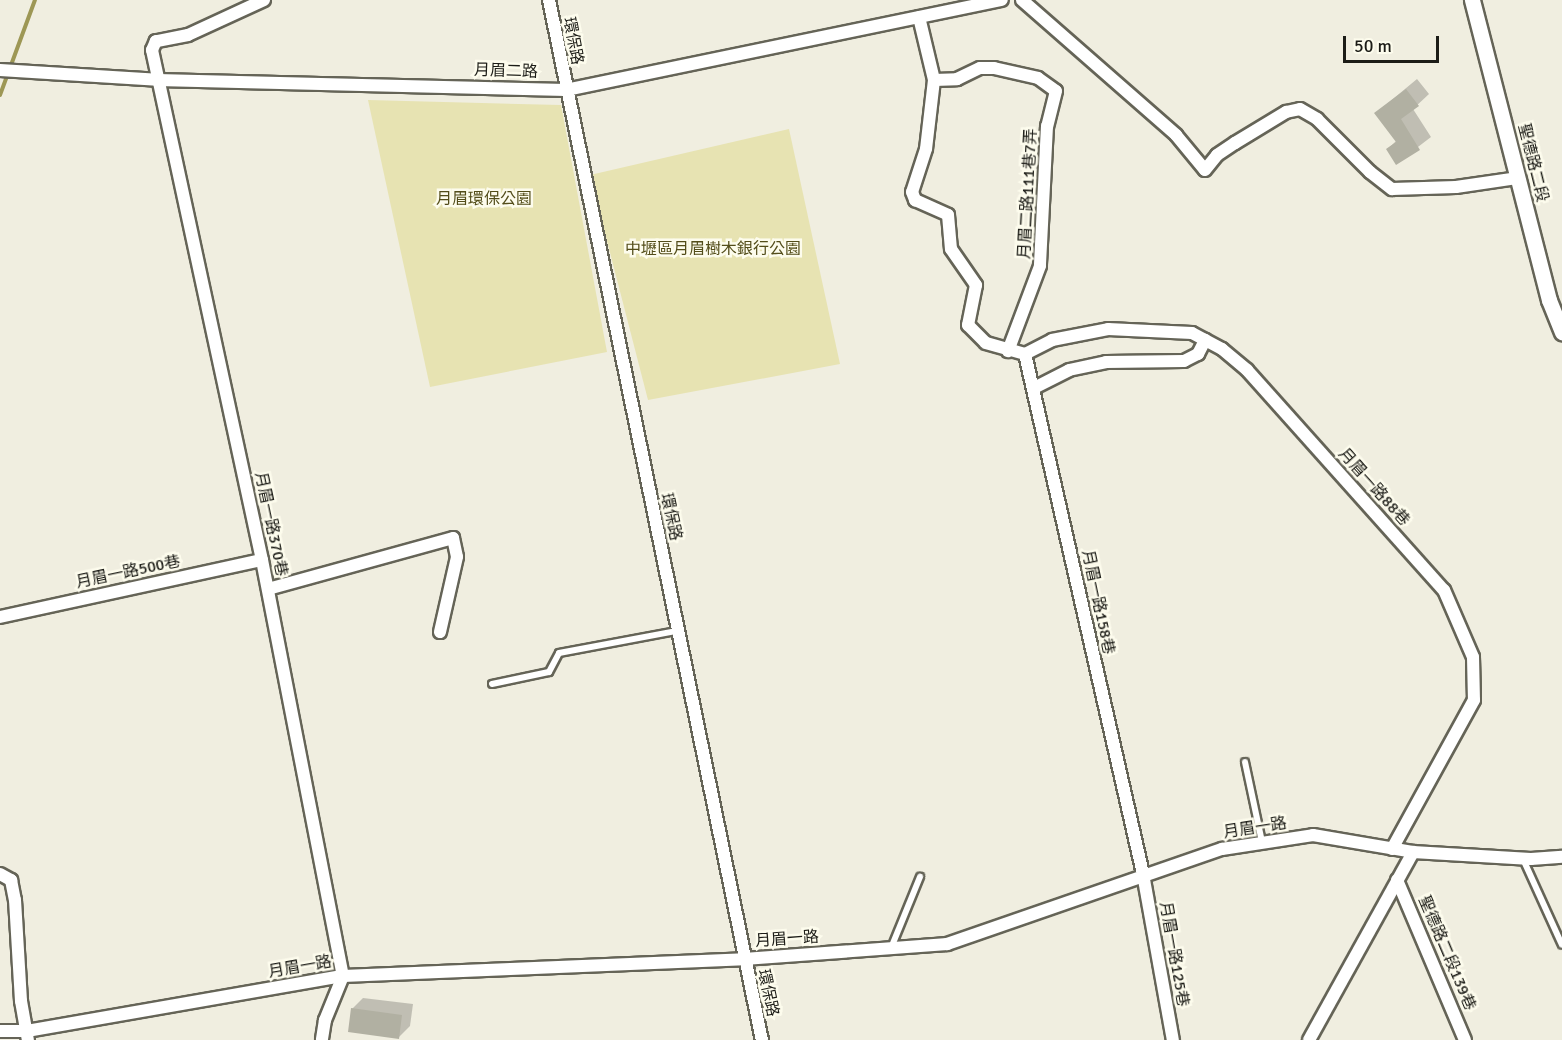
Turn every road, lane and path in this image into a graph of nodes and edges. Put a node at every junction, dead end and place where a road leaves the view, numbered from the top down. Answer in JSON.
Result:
{"nodes":[{"id":1,"x":264,"y":0,"type":"edge"},
{"id":2,"x":549,"y":0,"type":"edge"},
{"id":3,"x":1002,"y":0,"type":"edge"},
{"id":4,"x":1022,"y":0,"type":"edge"},
{"id":5,"x":1472,"y":0,"type":"edge"},
{"id":6,"x":919,"y":17,"type":"junction"},
{"id":7,"x":0,"y":70,"type":"edge"},
{"id":8,"x":157,"y":80,"type":"junction"},
{"id":9,"x":934,"y":80,"type":"junction"},
{"id":10,"x":566,"y":90,"type":"junction"},
{"id":11,"x":1518,"y":178,"type":"junction"},
{"id":12,"x":1562,"y":333,"type":"edge"},
{"id":13,"x":1205,"y":340,"type":"junction"},
{"id":14,"x":1008,"y":351,"type":"junction"},
{"id":15,"x":1025,"y":354,"type":"junction"},
{"id":16,"x":1034,"y":388,"type":"junction"},
{"id":17,"x":262,"y":560,"type":"junction"},
{"id":18,"x":268,"y":589,"type":"junction"},
{"id":19,"x":0,"y":617,"type":"edge"},
{"id":20,"x":678,"y":631,"type":"junction"},
{"id":21,"x":440,"y":632,"type":"dead end"},
{"id":22,"x":492,"y":684,"type":"dead end"},
{"id":23,"x":1245,"y":762,"type":"dead end"},
{"id":24,"x":1262,"y":843,"type":"junction"},
{"id":25,"x":1392,"y":849,"type":"junction"},
{"id":26,"x":1413,"y":852,"type":"junction"},
{"id":27,"x":1562,"y":857,"type":"edge"},
{"id":28,"x":1523,"y":859,"type":"junction"},
{"id":29,"x":0,"y":874,"type":"edge"},
{"id":30,"x":1143,"y":874,"type":"junction"},
{"id":31,"x":920,"y":877,"type":"dead end"},
{"id":32,"x":1397,"y":880,"type":"junction"},
{"id":33,"x":1562,"y":945,"type":"edge"},
{"id":34,"x":891,"y":948,"type":"junction"},
{"id":35,"x":744,"y":959,"type":"junction"},
{"id":36,"x":343,"y":976,"type":"junction"},
{"id":37,"x":0,"y":1031,"type":"edge"},
{"id":38,"x":27,"y":1035,"type":"edge"},
{"id":39,"x":322,"y":1040,"type":"edge"},
{"id":40,"x":762,"y":1040,"type":"edge"},
{"id":41,"x":1173,"y":1040,"type":"edge"},
{"id":42,"x":1309,"y":1040,"type":"edge"},
{"id":43,"x":1465,"y":1040,"type":"edge"}],
"edges":[{"from":1,"to":8,"type":"street","name":"月眉一路370巷"},
{"from":2,"to":10,"type":"street","name":"環保路"},
{"from":3,"to":6,"type":"street","name":"月眉二路"},
{"from":4,"to":11,"type":"street"},
{"from":5,"to":11,"type":"street","name":"聖德路二段"},
{"from":6,"to":9,"type":"street"},
{"from":6,"to":10,"type":"street","name":"月眉二路"},
{"from":7,"to":8,"type":"street","name":"月眉二路"},
{"from":8,"to":10,"type":"street","name":"月眉二路"},
{"from":8,"to":17,"type":"street","name":"月眉一路370巷"},
{"from":9,"to":14,"type":"street"},
{"from":9,"to":14,"type":"street","name":"月眉二路111巷7弄"},
{"from":10,"to":20,"type":"street","name":"環保路"},
{"from":11,"to":12,"type":"street","name":"聖德路二段"},
{"from":13,"to":15,"type":"street","name":"月眉一路88巷"},
{"from":13,"to":16,"type":"street"},
{"from":13,"to":25,"type":"street","name":"月眉一路88巷"},
{"from":14,"to":15,"type":"street"},
{"from":15,"to":16,"type":"street","name":"月眉一路158巷"},
{"from":16,"to":30,"type":"street","name":"月眉一路158巷"},
{"from":17,"to":18,"type":"street","name":"月眉一路370巷"},
{"from":17,"to":19,"type":"street","name":"月眉一路500巷"},
{"from":18,"to":21,"type":"street"},
{"from":18,"to":36,"type":"street","name":"月眉一路370巷"},
{"from":20,"to":22,"type":"lane"},
{"from":20,"to":35,"type":"street","name":"環保路"},
{"from":23,"to":24,"type":"lane"},
{"from":24,"to":25,"type":"street","name":"月眉一路"},
{"from":24,"to":30,"type":"street","name":"月眉一路"},
{"from":25,"to":26,"type":"street","name":"月眉一路"},
{"from":26,"to":28,"type":"street","name":"月眉一路"},
{"from":26,"to":32,"type":"street"},
{"from":27,"to":28,"type":"street","name":"月眉一路"},
{"from":28,"to":33,"type":"lane"},
{"from":29,"to":38,"type":"street"},
{"from":30,"to":34,"type":"street","name":"月眉一路"},
{"from":30,"to":41,"type":"street","name":"月眉一路125巷"},
{"from":31,"to":34,"type":"lane"},
{"from":32,"to":42,"type":"street"},
{"from":32,"to":43,"type":"street","name":"聖德路二段139巷"},
{"from":34,"to":35,"type":"street","name":"月眉一路"},
{"from":35,"to":36,"type":"street","name":"月眉一路"},
{"from":35,"to":40,"type":"street","name":"環保路"},
{"from":36,"to":38,"type":"street","name":"月眉一路"},
{"from":36,"to":39,"type":"street"},
{"from":37,"to":38,"type":"street","name":"月眉一路"}]}
